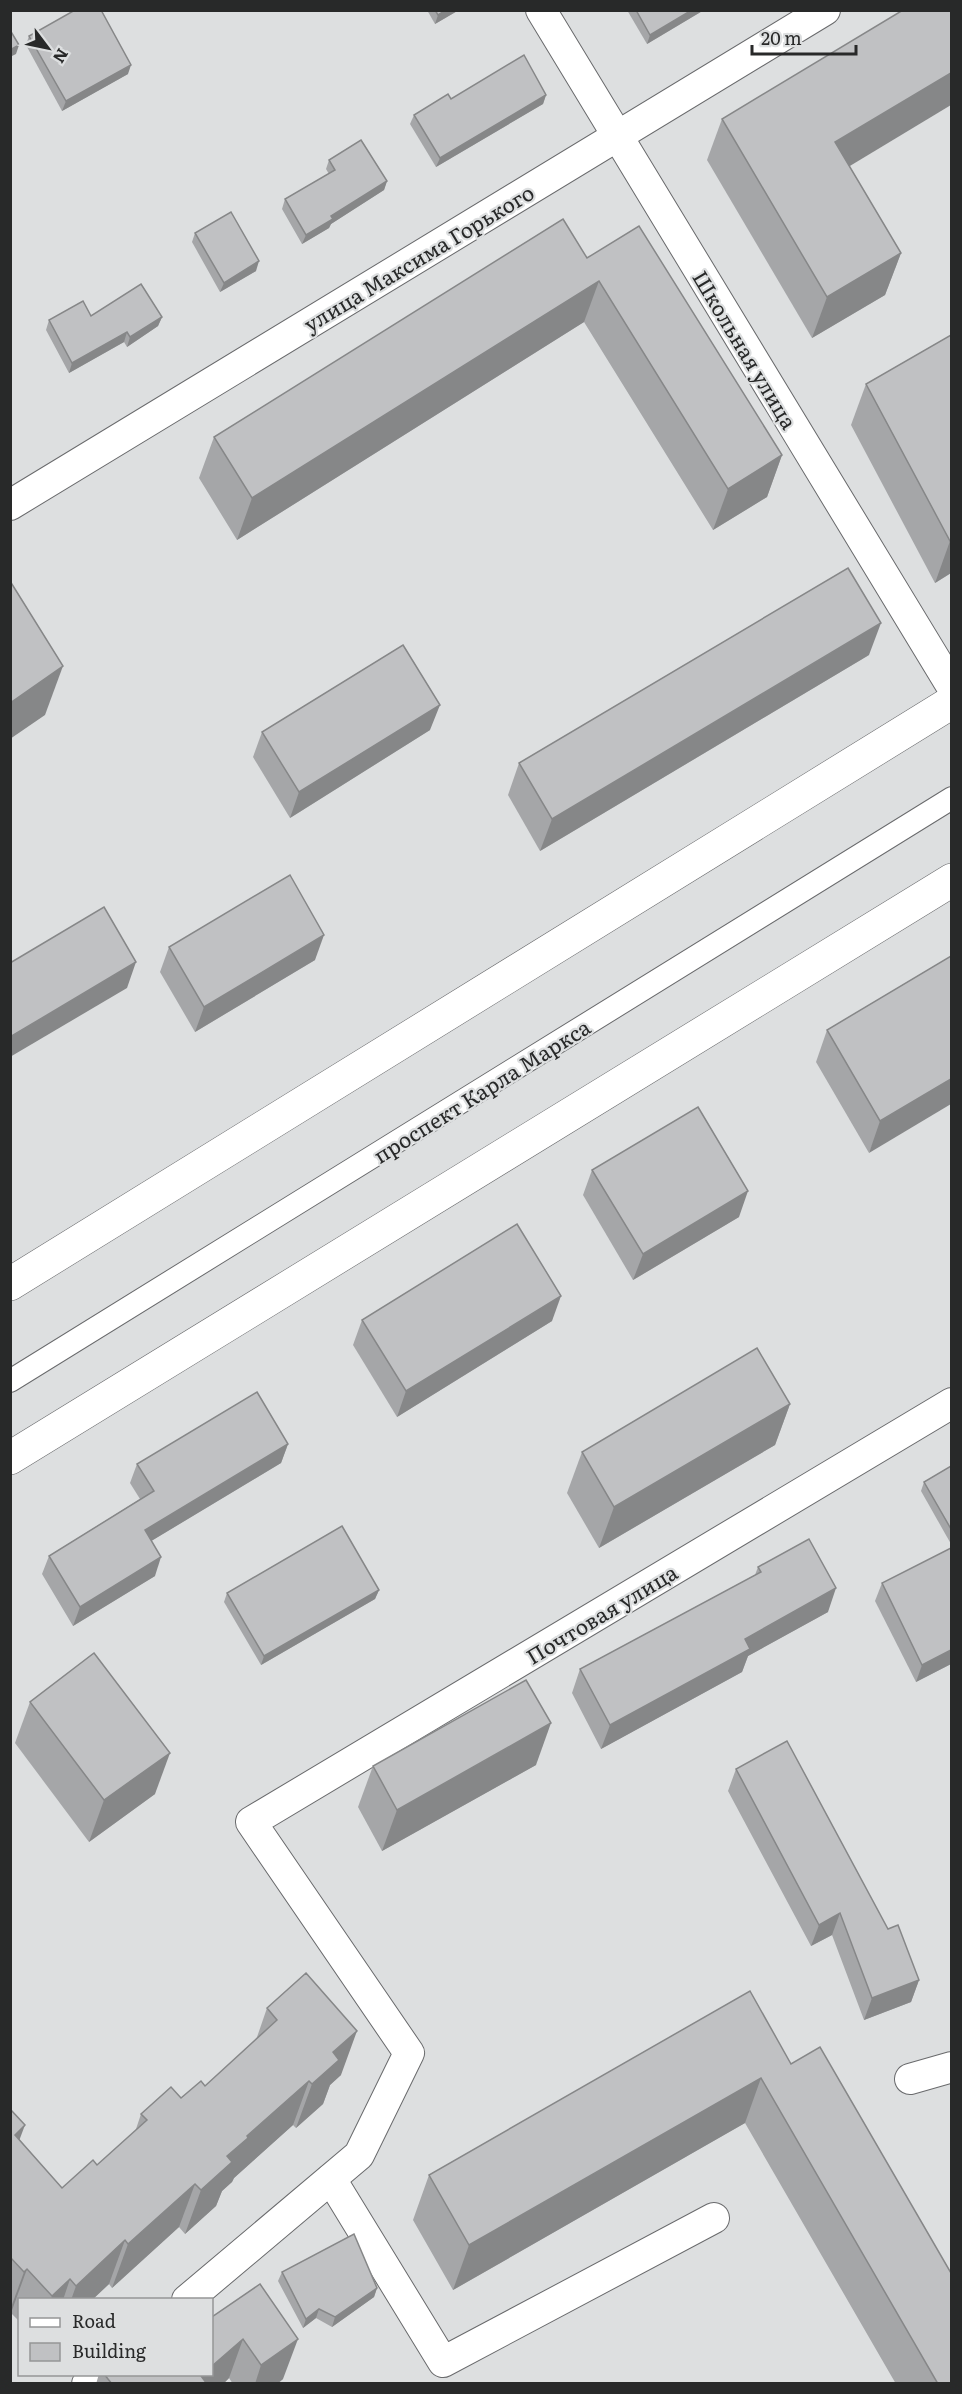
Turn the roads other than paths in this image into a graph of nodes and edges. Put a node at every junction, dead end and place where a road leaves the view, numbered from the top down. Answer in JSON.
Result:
{"nodes":[{"id":1,"x":541,"y":10,"type":"edge"},
{"id":2,"x":825,"y":10,"type":"edge"},
{"id":3,"x":617,"y":135,"type":"junction"},
{"id":4,"x":10,"y":505,"type":"edge"},
{"id":5,"x":951,"y":687,"type":"edge"},
{"id":6,"x":951,"y":702,"type":"edge"},
{"id":7,"x":951,"y":798,"type":"edge"},
{"id":8,"x":951,"y":880,"type":"edge"},
{"id":9,"x":10,"y":1284,"type":"edge"},
{"id":10,"x":10,"y":1381,"type":"edge"},
{"id":11,"x":951,"y":1403,"type":"edge"},
{"id":12,"x":10,"y":1458,"type":"edge"},
{"id":13,"x":951,"y":2067,"type":"edge"},
{"id":14,"x":910,"y":2079,"type":"dead end"},
{"id":15,"x":331,"y":2179,"type":"junction"},
{"id":16,"x":714,"y":2218,"type":"dead end"},
{"id":17,"x":189,"y":2298,"type":"edge"}],
"edges":[{"from":1,"to":3,"type":"street","name":"Школьная улица"},
{"from":2,"to":3,"type":"street","name":"улица Максима Горького"},
{"from":3,"to":4,"type":"street","name":"улица Максима Горького"},
{"from":3,"to":5,"type":"street","name":"Школьная улица"},
{"from":6,"to":9,"type":"street"},
{"from":7,"to":10,"type":"street","name":"проспект Карла Маркса"},
{"from":8,"to":12,"type":"street"},
{"from":11,"to":15,"type":"street","name":"Почтовая улица"},
{"from":13,"to":14,"type":"street"},
{"from":15,"to":16,"type":"street"},
{"from":15,"to":17,"type":"street"}]}
